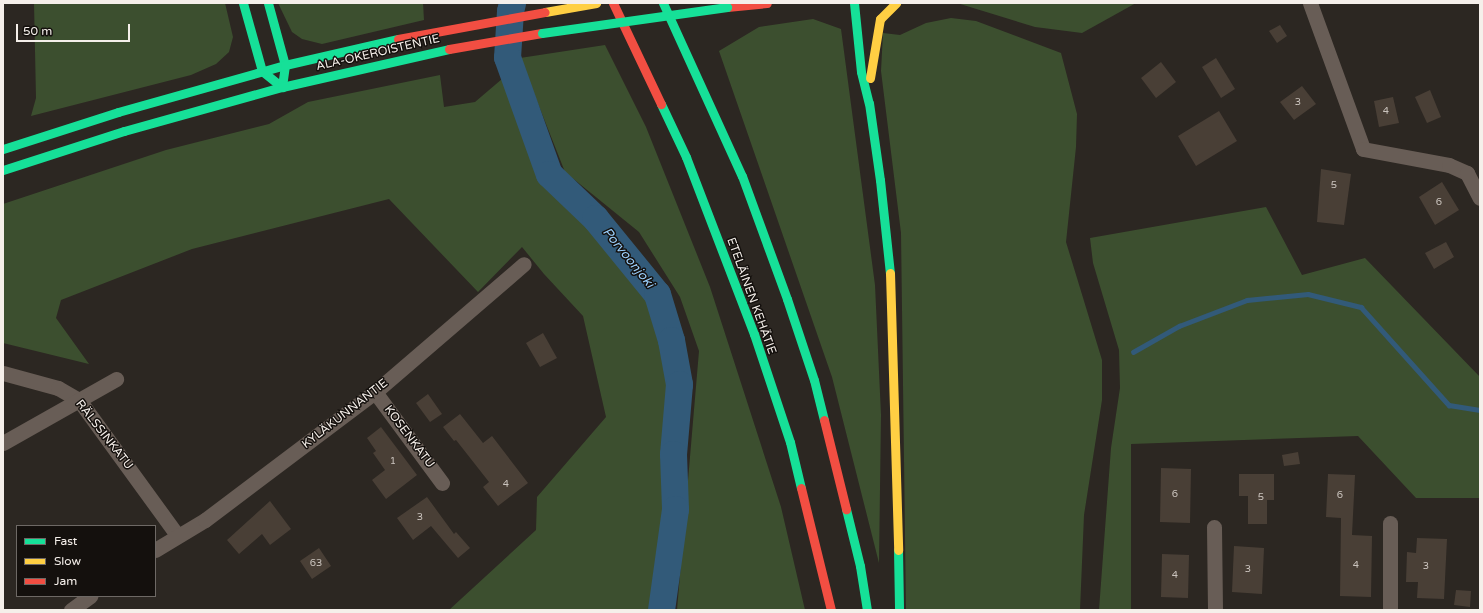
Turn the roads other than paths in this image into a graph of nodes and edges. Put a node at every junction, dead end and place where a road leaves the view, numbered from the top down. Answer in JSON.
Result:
{"nodes":[{"id":1,"x":243,"y":3,"type":"edge"},
{"id":2,"x":268,"y":3,"type":"edge"},
{"id":3,"x":613,"y":3,"type":"edge"},
{"id":4,"x":663,"y":3,"type":"edge"},
{"id":5,"x":767,"y":3,"type":"edge"},
{"id":6,"x":854,"y":3,"type":"edge"},
{"id":7,"x":896,"y":3,"type":"edge"},
{"id":8,"x":1310,"y":3,"type":"edge"},
{"id":9,"x":600,"y":7,"type":"edge"},
{"id":10,"x":614,"y":33,"type":"dead end"},
{"id":11,"x":285,"y":65,"type":"junction"},
{"id":12,"x":262,"y":71,"type":"junction"},
{"id":13,"x":282,"y":87,"type":"junction"},
{"id":14,"x":869,"y":104,"type":"junction"},
{"id":15,"x":3,"y":149,"type":"edge"},
{"id":16,"x":3,"y":170,"type":"edge"},
{"id":17,"x":685,"y":183,"type":"dead end"},
{"id":18,"x":1480,"y":198,"type":"edge"},
{"id":19,"x":524,"y":264,"type":"dead end"},
{"id":20,"x":754,"y":334,"type":"junction"},
{"id":21,"x":3,"y":373,"type":"edge"},
{"id":22,"x":116,"y":378,"type":"dead end"},
{"id":23,"x":375,"y":392,"type":"junction"},
{"id":24,"x":79,"y":400,"type":"junction"},
{"id":25,"x":3,"y":443,"type":"edge"},
{"id":26,"x":442,"y":482,"type":"dead end"},
{"id":27,"x":1390,"y":522,"type":"dead end"},
{"id":28,"x":1214,"y":526,"type":"dead end"},
{"id":29,"x":177,"y":535,"type":"junction"},
{"id":30,"x":156,"y":549,"type":"edge"},
{"id":31,"x":89,"y":597,"type":"edge"},
{"id":32,"x":71,"y":610,"type":"edge"},
{"id":33,"x":831,"y":610,"type":"edge"},
{"id":34,"x":867,"y":610,"type":"edge"},
{"id":35,"x":899,"y":610,"type":"edge"},
{"id":36,"x":1215,"y":610,"type":"edge"},
{"id":37,"x":1390,"y":610,"type":"edge"}],
"edges":[{"from":1,"to":12,"type":"main road"},
{"from":2,"to":11,"type":"main road"},
{"from":3,"to":20,"type":"main road","name":"ETELÄINEN KEHÄTIE"},
{"from":4,"to":34,"type":"main road"},
{"from":5,"to":13,"type":"main road","name":"ALA-OKEROISTENTIE","bridge":true},
{"from":6,"to":14,"type":"main road"},
{"from":7,"to":14,"type":"main road"},
{"from":8,"to":18,"type":"street"},
{"from":9,"to":10,"type":"main road"},
{"from":9,"to":11,"type":"main road","name":"ALA-OKEROISTENTIE"},
{"from":11,"to":12,"type":"main road","name":"ALA-OKEROISTENTIE"},
{"from":11,"to":13,"type":"main road"},
{"from":12,"to":13,"type":"main road"},
{"from":12,"to":15,"type":"main road","name":"ALA-OKEROISTENTIE"},
{"from":13,"to":16,"type":"main road","name":"ALA-OKEROISTENTIE"},
{"from":14,"to":35,"type":"main road"},
{"from":17,"to":20,"type":"main road"},
{"from":19,"to":23,"type":"street","name":"KYLÄKUNNANTIE"},
{"from":20,"to":33,"type":"main road","name":"ETELÄINEN KEHÄTIE"},
{"from":21,"to":24,"type":"street","name":"RÄLSSINKATU"},
{"from":22,"to":24,"type":"street"},
{"from":23,"to":26,"type":"street","name":"KOSENKATU"},
{"from":23,"to":29,"type":"street","name":"KYLÄKUNNANTIE"},
{"from":24,"to":25,"type":"street"},
{"from":24,"to":29,"type":"street","name":"RÄLSSINKATU"},
{"from":27,"to":37,"type":"street"},
{"from":28,"to":36,"type":"street"},
{"from":29,"to":30,"type":"street","name":"KYLÄKUNNANTIE"},
{"from":31,"to":32,"type":"street"}]}
